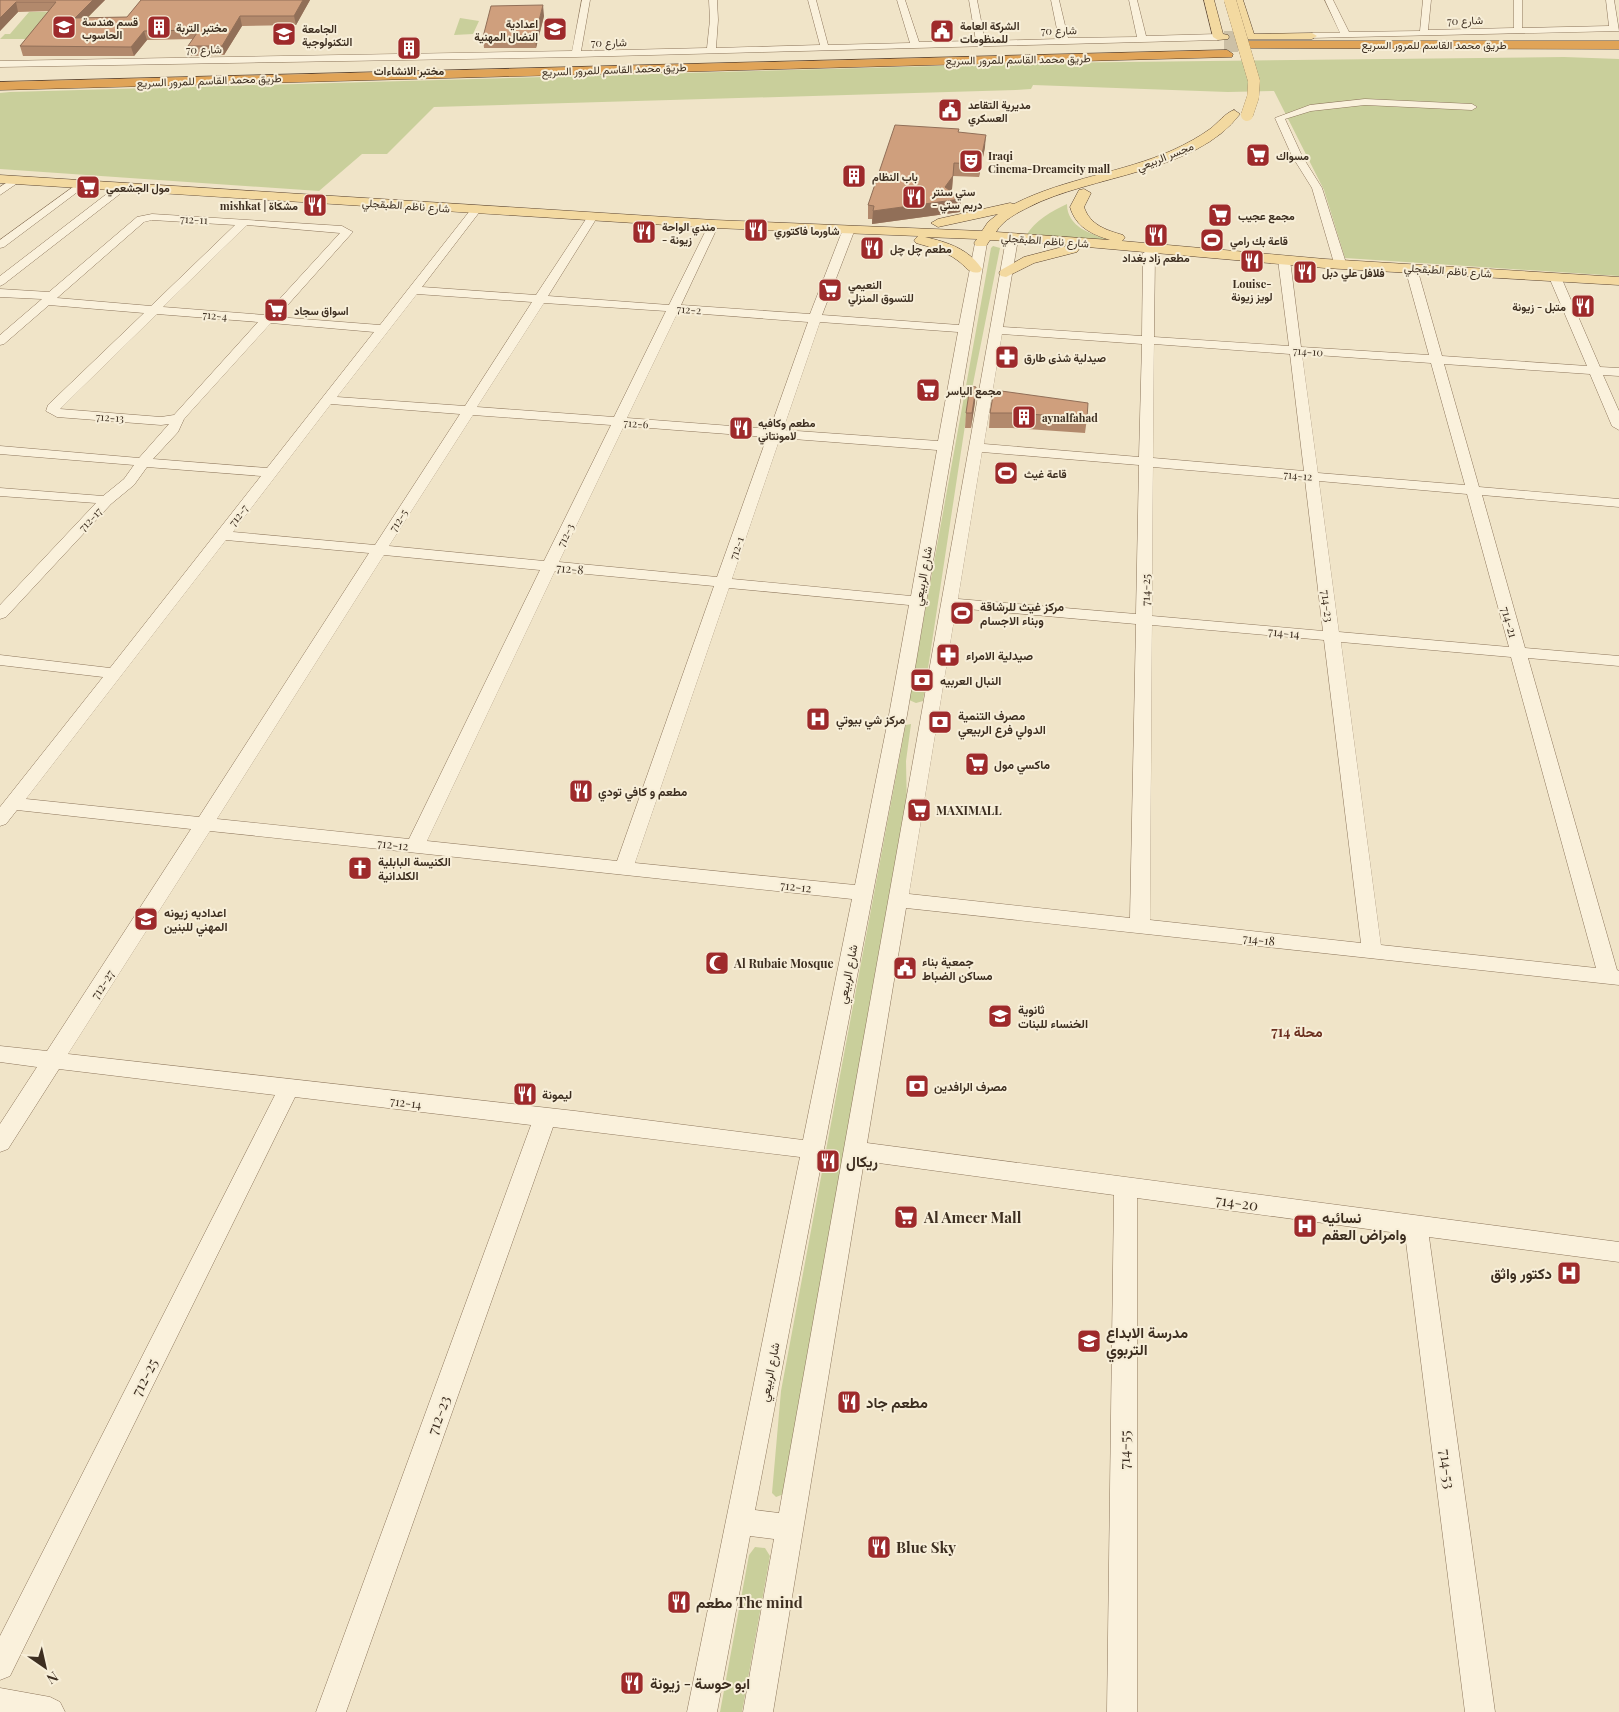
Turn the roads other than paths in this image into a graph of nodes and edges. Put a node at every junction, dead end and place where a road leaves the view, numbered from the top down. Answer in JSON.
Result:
{"nodes":[{"id":1,"x":586,"y":0,"type":"edge"},
{"id":2,"x":713,"y":0,"type":"edge"},
{"id":3,"x":812,"y":0,"type":"edge"},
{"id":4,"x":901,"y":0,"type":"edge"},
{"id":5,"x":973,"y":0,"type":"edge"},
{"id":6,"x":1055,"y":0,"type":"edge"},
{"id":7,"x":1133,"y":0,"type":"edge"},
{"id":8,"x":1209,"y":0,"type":"edge"},
{"id":9,"x":1217,"y":0,"type":"edge"},
{"id":10,"x":1230,"y":0,"type":"edge"},
{"id":11,"x":1238,"y":0,"type":"edge"},
{"id":12,"x":1328,"y":0,"type":"edge"},
{"id":13,"x":1427,"y":0,"type":"edge"},
{"id":14,"x":1518,"y":0,"type":"edge"},
{"id":15,"x":1610,"y":0,"type":"edge"},
{"id":16,"x":1616,"y":28,"type":"edge"},
{"id":17,"x":1518,"y":30,"type":"junction"},
{"id":18,"x":1424,"y":32,"type":"junction"},
{"id":19,"x":1345,"y":34,"type":"junction"},
{"id":20,"x":1312,"y":36,"type":"junction"},
{"id":21,"x":1142,"y":39,"type":"junction"},
{"id":22,"x":1064,"y":42,"type":"junction"},
{"id":23,"x":981,"y":43,"type":"junction"},
{"id":24,"x":1249,"y":43,"type":"junction"},
{"id":25,"x":1433,"y":44,"type":"junction"},
{"id":26,"x":915,"y":45,"type":"junction"},
{"id":27,"x":1619,"y":45,"type":"edge"},
{"id":28,"x":1226,"y":47,"type":"junction"},
{"id":29,"x":825,"y":48,"type":"junction"},
{"id":30,"x":711,"y":51,"type":"junction"},
{"id":31,"x":1619,"y":53,"type":"edge"},
{"id":32,"x":576,"y":54,"type":"junction"},
{"id":33,"x":0,"y":64,"type":"edge"},
{"id":34,"x":0,"y":74,"type":"edge"},
{"id":35,"x":0,"y":86,"type":"edge"},
{"id":36,"x":1472,"y":107,"type":"dead end"},
{"id":37,"x":1239,"y":112,"type":"junction"},
{"id":38,"x":0,"y":179,"type":"edge"},
{"id":39,"x":15,"y":180,"type":"junction"},
{"id":40,"x":80,"y":185,"type":"junction"},
{"id":41,"x":121,"y":188,"type":"junction"},
{"id":42,"x":0,"y":192,"type":"edge"},
{"id":43,"x":1084,"y":193,"type":"junction"},
{"id":44,"x":1040,"y":196,"type":"junction"},
{"id":45,"x":1048,"y":208,"type":"dead end"},
{"id":46,"x":476,"y":210,"type":"junction"},
{"id":47,"x":593,"y":216,"type":"junction"},
{"id":48,"x":244,"y":222,"type":"junction"},
{"id":49,"x":30,"y":223,"type":"junction"},
{"id":50,"x":714,"y":224,"type":"junction"},
{"id":51,"x":1026,"y":224,"type":"dead end"},
{"id":52,"x":72,"y":226,"type":"junction"},
{"id":53,"x":882,"y":229,"type":"junction"},
{"id":54,"x":849,"y":231,"type":"junction"},
{"id":55,"x":906,"y":238,"type":"junction"},
{"id":56,"x":983,"y":239,"type":"junction"},
{"id":57,"x":1013,"y":241,"type":"junction"},
{"id":58,"x":0,"y":245,"type":"edge"},
{"id":59,"x":1073,"y":249,"type":"junction"},
{"id":60,"x":1151,"y":250,"type":"junction"},
{"id":61,"x":1281,"y":260,"type":"junction"},
{"id":62,"x":1340,"y":263,"type":"junction"},
{"id":63,"x":1411,"y":268,"type":"junction"},
{"id":64,"x":975,"y":269,"type":"junction"},
{"id":65,"x":1006,"y":273,"type":"junction"},
{"id":66,"x":1554,"y":277,"type":"junction"},
{"id":67,"x":1619,"y":281,"type":"edge"},
{"id":68,"x":0,"y":282,"type":"edge"},
{"id":69,"x":413,"y":290,"type":"junction"},
{"id":70,"x":0,"y":293,"type":"edge"},
{"id":71,"x":50,"y":298,"type":"junction"},
{"id":72,"x":540,"y":299,"type":"junction"},
{"id":73,"x":674,"y":308,"type":"junction"},
{"id":74,"x":153,"y":310,"type":"junction"},
{"id":75,"x":815,"y":318,"type":"junction"},
{"id":76,"x":268,"y":319,"type":"junction"},
{"id":77,"x":383,"y":329,"type":"junction"},
{"id":78,"x":965,"y":329,"type":"junction"},
{"id":79,"x":996,"y":330,"type":"junction"},
{"id":80,"x":1148,"y":340,"type":"junction"},
{"id":81,"x":0,"y":341,"type":"edge"},
{"id":82,"x":1295,"y":350,"type":"junction"},
{"id":83,"x":1437,"y":360,"type":"junction"},
{"id":84,"x":1595,"y":370,"type":"junction"},
{"id":85,"x":1619,"y":372,"type":"edge"},
{"id":86,"x":328,"y":400,"type":"junction"},
{"id":87,"x":468,"y":411,"type":"junction"},
{"id":88,"x":178,"y":418,"type":"junction"},
{"id":89,"x":619,"y":422,"type":"junction"},
{"id":90,"x":1619,"y":426,"type":"edge"},
{"id":91,"x":775,"y":434,"type":"junction"},
{"id":92,"x":944,"y":446,"type":"junction"},
{"id":93,"x":976,"y":447,"type":"junction"},
{"id":94,"x":0,"y":450,"type":"edge"},
{"id":95,"x":142,"y":462,"type":"junction"},
{"id":96,"x":1146,"y":462,"type":"junction"},
{"id":97,"x":270,"y":473,"type":"junction"},
{"id":98,"x":1311,"y":476,"type":"junction"},
{"id":99,"x":1473,"y":490,"type":"junction"},
{"id":100,"x":0,"y":492,"type":"edge"},
{"id":101,"x":106,"y":501,"type":"junction"},
{"id":102,"x":1619,"y":502,"type":"edge"},
{"id":103,"x":222,"y":535,"type":"junction"},
{"id":104,"x":379,"y":550,"type":"junction"},
{"id":105,"x":550,"y":566,"type":"junction"},
{"id":106,"x":724,"y":583,"type":"junction"},
{"id":107,"x":918,"y":601,"type":"junction"},
{"id":108,"x":949,"y":603,"type":"junction"},
{"id":109,"x":0,"y":614,"type":"edge"},
{"id":110,"x":1144,"y":620,"type":"junction"},
{"id":111,"x":1332,"y":636,"type":"junction"},
{"id":112,"x":1518,"y":652,"type":"junction"},
{"id":113,"x":0,"y":660,"type":"edge"},
{"id":114,"x":1619,"y":661,"type":"edge"},
{"id":115,"x":114,"y":673,"type":"junction"},
{"id":116,"x":898,"y":715,"type":"junction"},
{"id":117,"x":929,"y":719,"type":"junction"},
{"id":118,"x":13,"y":804,"type":"junction"},
{"id":119,"x":0,"y":820,"type":"edge"},
{"id":120,"x":204,"y":824,"type":"junction"},
{"id":121,"x":415,"y":846,"type":"junction"},
{"id":122,"x":624,"y":868,"type":"junction"},
{"id":123,"x":863,"y":893,"type":"junction"},
{"id":124,"x":898,"y":900,"type":"junction"},
{"id":125,"x":1140,"y":926,"type":"junction"},
{"id":126,"x":1372,"y":951,"type":"junction"},
{"id":127,"x":1614,"y":978,"type":"edge"},
{"id":128,"x":0,"y":1054,"type":"edge"},
{"id":129,"x":53,"y":1060,"type":"junction"},
{"id":130,"x":288,"y":1088,"type":"junction"},
{"id":131,"x":545,"y":1118,"type":"junction"},
{"id":132,"x":0,"y":1144,"type":"edge"},
{"id":133,"x":813,"y":1150,"type":"junction"},
{"id":134,"x":855,"y":1151,"type":"junction"},
{"id":135,"x":1126,"y":1187,"type":"junction"},
{"id":136,"x":1416,"y":1226,"type":"junction"},
{"id":137,"x":1619,"y":1252,"type":"edge"},
{"id":138,"x":740,"y":1521,"type":"junction"},
{"id":139,"x":790,"y":1528,"type":"junction"},
{"id":140,"x":0,"y":1666,"type":"edge"},
{"id":141,"x":0,"y":1703,"type":"edge"},
{"id":142,"x":50,"y":1712,"type":"edge"},
{"id":143,"x":331,"y":1712,"type":"edge"},
{"id":144,"x":702,"y":1712,"type":"edge"},
{"id":145,"x":758,"y":1712,"type":"edge"},
{"id":146,"x":1122,"y":1712,"type":"edge"},
{"id":147,"x":1480,"y":1712,"type":"edge"}],
"edges":[{"from":1,"to":32,"type":"street"},
{"from":2,"to":30,"type":"street"},
{"from":3,"to":29,"type":"street"},
{"from":4,"to":26,"type":"street"},
{"from":5,"to":23,"type":"street"},
{"from":6,"to":22,"type":"street"},
{"from":7,"to":21,"type":"street"},
{"from":8,"to":28,"type":"main road"},
{"from":9,"to":28,"type":"main road"},
{"from":10,"to":37,"type":"main road","bridge":true},
{"from":11,"to":24,"type":"main road"},
{"from":12,"to":19,"type":"street"},
{"from":13,"to":18,"type":"street"},
{"from":14,"to":17,"type":"street"},
{"from":15,"to":16,"type":"street"},
{"from":16,"to":17,"type":"street","name":"شارع 70"},
{"from":17,"to":18,"type":"street","name":"شارع 70"},
{"from":18,"to":19,"type":"street","name":"شارع 70"},
{"from":19,"to":20,"type":"street","name":"شارع 70"},
{"from":20,"to":24,"type":"main road"},
{"from":20,"to":25,"type":"highway"},
{"from":21,"to":22,"type":"street","name":"شارع 70"},
{"from":21,"to":28,"type":"street","name":"شارع 70"},
{"from":22,"to":23,"type":"street","name":"شارع 70"},
{"from":23,"to":26,"type":"street","name":"شارع 70"},
{"from":24,"to":25,"type":"highway","name":"طريق محمد القاسم للمرور السريع"},
{"from":24,"to":31,"type":"highway","name":"طريق محمد القاسم للمرور السريع"},
{"from":25,"to":27,"type":"highway","name":"طريق محمد القاسم للمرور السريع"},
{"from":26,"to":29,"type":"street","name":"شارع 70"},
{"from":28,"to":34,"type":"highway","name":"طريق محمد القاسم للمرور السريع"},
{"from":28,"to":35,"type":"highway","name":"طريق محمد القاسم للمرور السريع"},
{"from":29,"to":30,"type":"street","name":"شارع 70"},
{"from":30,"to":32,"type":"street","name":"شارع 70"},
{"from":32,"to":33,"type":"street","name":"شارع 70"},
{"from":36,"to":62,"type":"street"},
{"from":37,"to":43,"type":"main road","name":"مجسر الربيعي"},
{"from":37,"to":44,"type":"main road","name":"مجسر الربيعي"},
{"from":38,"to":39,"type":"main road","name":"شارع ناظم الطبقجلي"},
{"from":39,"to":40,"type":"main road","name":"شارع ناظم الطبقجلي"},
{"from":39,"to":42,"type":"street"},
{"from":40,"to":41,"type":"main road","name":"شارع ناظم الطبقجلي"},
{"from":40,"to":49,"type":"street"},
{"from":41,"to":46,"type":"main road","name":"شارع ناظم الطبقجلي"},
{"from":41,"to":52,"type":"street"},
{"from":43,"to":45,"type":"main road","name":"مجسر الربيعي"},
{"from":43,"to":60,"type":"main road"},
{"from":44,"to":53,"type":"main road"},
{"from":44,"to":56,"type":"main road","name":"مجسر الربيعي"},
{"from":46,"to":47,"type":"main road","name":"شارع ناظم الطبقجلي"},
{"from":46,"to":69,"type":"street","name":"712-7"},
{"from":47,"to":50,"type":"main road","name":"شارع ناظم الطبقجلي"},
{"from":47,"to":72,"type":"street","name":"712-5"},
{"from":48,"to":71,"type":"street","name":"712-11"},
{"from":48,"to":74,"type":"street"},
{"from":48,"to":76,"type":"street"},
{"from":49,"to":52,"type":"street"},
{"from":49,"to":58,"type":"street"},
{"from":50,"to":54,"type":"main road","name":"شارع ناظم الطبقجلي"},
{"from":50,"to":73,"type":"street","name":"712-3"},
{"from":51,"to":57,"type":"main road"},
{"from":52,"to":68,"type":"street"},
{"from":53,"to":54,"type":"main road","name":"شارع ناظم الطبقجلي"},
{"from":53,"to":56,"type":"main road","name":"شارع ناظم الطبقجلي"},
{"from":54,"to":55,"type":"main road","name":"شارع ناظم الطبقجلي"},
{"from":54,"to":75,"type":"street","name":"712-1"},
{"from":55,"to":56,"type":"main road","name":"شارع ناظم الطبقجلي"},
{"from":55,"to":64,"type":"main road"},
{"from":56,"to":57,"type":"main road","name":"شارع ناظم الطبقجلي"},
{"from":56,"to":64,"type":"street","name":"شارع الربيعي"},
{"from":57,"to":59,"type":"main road","name":"شارع ناظم الطبقجلي"},
{"from":57,"to":60,"type":"main road","name":"شارع ناظم الطبقجلي"},
{"from":57,"to":65,"type":"street"},
{"from":59,"to":60,"type":"main road","name":"شارع ناظم الطبقجلي"},
{"from":59,"to":65,"type":"main road"},
{"from":60,"to":61,"type":"main road","name":"شارع ناظم الطبقجلي"},
{"from":60,"to":80,"type":"street","name":"714-25"},
{"from":61,"to":62,"type":"main road","name":"شارع ناظم الطبقجلي"},
{"from":61,"to":82,"type":"street","name":"714-23"},
{"from":62,"to":63,"type":"main road","name":"شارع ناظم الطبقجلي"},
{"from":63,"to":66,"type":"main road","name":"شارع ناظم الطبقجلي"},
{"from":63,"to":83,"type":"street","name":"714-21"},
{"from":64,"to":78,"type":"street","name":"شارع الربيعي"},
{"from":65,"to":79,"type":"street"},
{"from":66,"to":67,"type":"main road","name":"شارع ناظم الطبقجلي"},
{"from":66,"to":84,"type":"street"},
{"from":69,"to":72,"type":"street","name":"712-2"},
{"from":69,"to":77,"type":"street","name":"712-7"},
{"from":70,"to":71,"type":"street","name":"712-4"},
{"from":71,"to":74,"type":"street","name":"712-4"},
{"from":71,"to":81,"type":"street","name":"712-11"},
{"from":72,"to":73,"type":"street","name":"712-2"},
{"from":72,"to":87,"type":"street","name":"712-5"},
{"from":73,"to":75,"type":"street","name":"712-2"},
{"from":73,"to":89,"type":"street","name":"712-3"},
{"from":74,"to":76,"type":"street","name":"712-4"},
{"from":74,"to":88,"type":"street","name":"712-13"},
{"from":75,"to":78,"type":"street","name":"712-2"},
{"from":75,"to":91,"type":"street","name":"712-1"},
{"from":76,"to":77,"type":"street","name":"712-4"},
{"from":76,"to":88,"type":"street"},
{"from":77,"to":86,"type":"street","name":"712-7"},
{"from":78,"to":92,"type":"street","name":"شارع الربيعي"},
{"from":79,"to":80,"type":"street","name":"714-10"},
{"from":79,"to":93,"type":"street"},
{"from":80,"to":82,"type":"street","name":"714-10"},
{"from":80,"to":96,"type":"street","name":"714-25"},
{"from":82,"to":83,"type":"street","name":"714-10"},
{"from":82,"to":98,"type":"street","name":"714-23"},
{"from":83,"to":84,"type":"street","name":"714-10"},
{"from":83,"to":99,"type":"street","name":"714-21"},
{"from":84,"to":85,"type":"street","name":"714-10"},
{"from":84,"to":90,"type":"street"},
{"from":86,"to":87,"type":"street","name":"712-6"},
{"from":86,"to":97,"type":"street","name":"712-7"},
{"from":87,"to":89,"type":"street","name":"712-6"},
{"from":87,"to":104,"type":"street","name":"712-5"},
{"from":88,"to":95,"type":"street"},
{"from":89,"to":91,"type":"street","name":"712-6"},
{"from":89,"to":105,"type":"street","name":"712-3"},
{"from":91,"to":92,"type":"street","name":"712-6"},
{"from":91,"to":106,"type":"street","name":"712-1"},
{"from":92,"to":107,"type":"street","name":"شارع الربيعي"},
{"from":93,"to":96,"type":"street","name":"714-12"},
{"from":93,"to":108,"type":"street"},
{"from":94,"to":95,"type":"street"},
{"from":95,"to":97,"type":"street"},
{"from":95,"to":101,"type":"street"},
{"from":96,"to":98,"type":"street","name":"714-12"},
{"from":96,"to":110,"type":"street","name":"714-25"},
{"from":97,"to":103,"type":"street","name":"712-7"},
{"from":98,"to":99,"type":"street","name":"714-12"},
{"from":98,"to":111,"type":"street","name":"714-23"},
{"from":99,"to":102,"type":"street","name":"714-12"},
{"from":99,"to":112,"type":"street","name":"714-21"},
{"from":100,"to":101,"type":"street","name":"712-17"},
{"from":101,"to":109,"type":"street","name":"712-17"},
{"from":103,"to":104,"type":"street","name":"712-8"},
{"from":103,"to":115,"type":"street","name":"712-7"},
{"from":104,"to":105,"type":"street","name":"712-8"},
{"from":104,"to":120,"type":"street","name":"712-5"},
{"from":105,"to":106,"type":"street","name":"712-8"},
{"from":105,"to":121,"type":"street","name":"712-3"},
{"from":106,"to":107,"type":"street","name":"712-8"},
{"from":106,"to":122,"type":"street","name":"712-1"},
{"from":107,"to":116,"type":"street","name":"شارع الربيعي"},
{"from":108,"to":110,"type":"street","name":"714-14"},
{"from":108,"to":117,"type":"street"},
{"from":110,"to":111,"type":"street","name":"714-14"},
{"from":110,"to":125,"type":"street","name":"714-25"},
{"from":111,"to":112,"type":"street","name":"714-14"},
{"from":111,"to":126,"type":"street","name":"714-23"},
{"from":112,"to":114,"type":"street","name":"714-14"},
{"from":112,"to":127,"type":"street","name":"714-21"},
{"from":113,"to":115,"type":"street"},
{"from":115,"to":118,"type":"street","name":"712-7"},
{"from":116,"to":117,"type":"street"},
{"from":116,"to":123,"type":"street","name":"شارع الربيعي"},
{"from":117,"to":124,"type":"street"},
{"from":118,"to":119,"type":"street","name":"712-7"},
{"from":118,"to":120,"type":"street","name":"712-12"},
{"from":120,"to":121,"type":"street","name":"712-12"},
{"from":120,"to":129,"type":"street","name":"712-27"},
{"from":121,"to":122,"type":"street","name":"712-12"},
{"from":122,"to":123,"type":"street","name":"712-12"},
{"from":123,"to":133,"type":"street","name":"شارع الربيعي"},
{"from":124,"to":125,"type":"street","name":"714-18"},
{"from":124,"to":134,"type":"street"},
{"from":125,"to":126,"type":"street","name":"714-18"},
{"from":126,"to":127,"type":"street","name":"714-18"},
{"from":128,"to":129,"type":"street","name":"712-14"},
{"from":129,"to":130,"type":"street","name":"712-14"},
{"from":129,"to":132,"type":"street","name":"712-27"},
{"from":130,"to":131,"type":"street","name":"712-14"},
{"from":130,"to":140,"type":"street","name":"712-25"},
{"from":131,"to":133,"type":"street","name":"712-14"},
{"from":131,"to":143,"type":"street","name":"712-23"},
{"from":133,"to":138,"type":"street","name":"شارع الربيعي"},
{"from":134,"to":135,"type":"street","name":"714-20"},
{"from":134,"to":139,"type":"street"},
{"from":135,"to":136,"type":"street","name":"714-20"},
{"from":135,"to":146,"type":"street","name":"714-55"},
{"from":136,"to":137,"type":"street","name":"714-20"},
{"from":136,"to":147,"type":"street","name":"714-53"},
{"from":138,"to":139,"type":"street"},
{"from":138,"to":144,"type":"street","name":"شارع الربيعي"},
{"from":139,"to":145,"type":"street"},
{"from":141,"to":142,"type":"street"}]}
